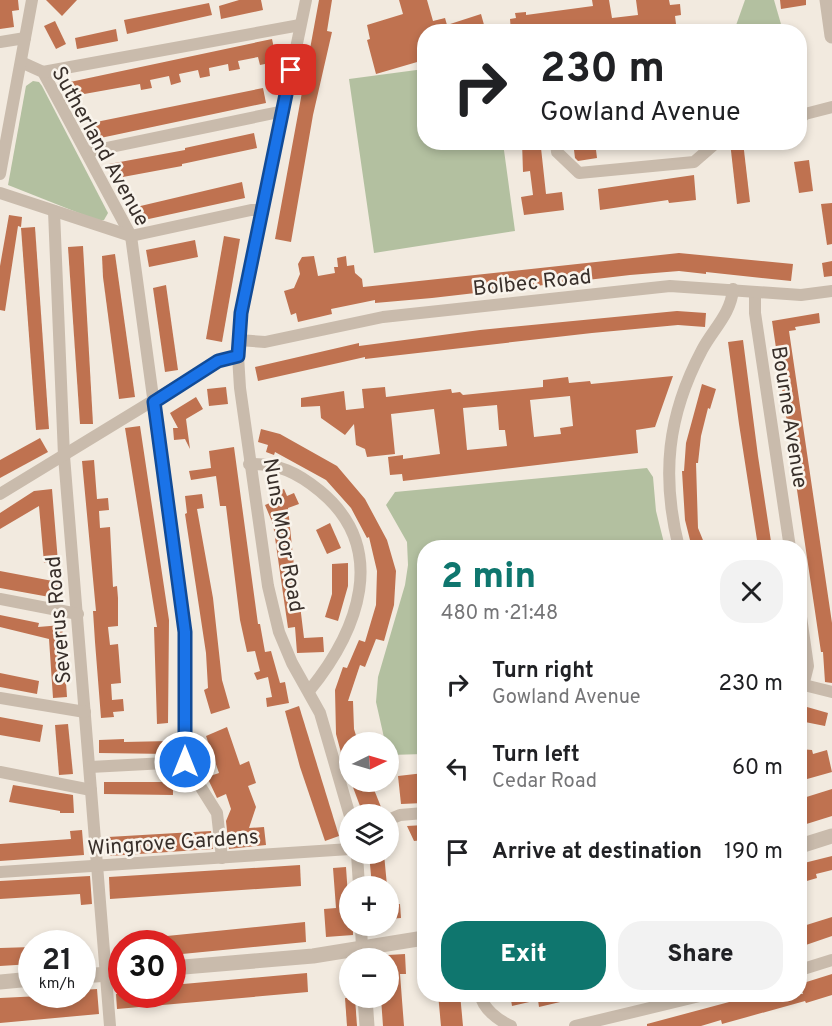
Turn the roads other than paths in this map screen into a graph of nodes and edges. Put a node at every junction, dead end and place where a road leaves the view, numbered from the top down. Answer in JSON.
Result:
{"nodes":[{"id":1,"x":32,"y":0,"type":"edge"},
{"id":2,"x":306,"y":0,"type":"edge"},
{"id":3,"x":827,"y":0,"type":"edge"},
{"id":4,"x":300,"y":25,"type":"junction"},
{"id":5,"x":832,"y":36,"type":"edge"},
{"id":6,"x":25,"y":38,"type":"junction"},
{"id":7,"x":0,"y":42,"type":"edge"},
{"id":8,"x":21,"y":62,"type":"junction"},
{"id":9,"x":43,"y":72,"type":"junction"},
{"id":10,"x":832,"y":107,"type":"edge"},
{"id":11,"x":284,"y":111,"type":"junction"},
{"id":12,"x":807,"y":114,"type":"edge"},
{"id":13,"x":557,"y":150,"type":"edge"},
{"id":14,"x":708,"y":150,"type":"edge"},
{"id":15,"x":87,"y":152,"type":"junction"},
{"id":16,"x":0,"y":174,"type":"edge"},
{"id":17,"x":0,"y":193,"type":"edge"},
{"id":18,"x":262,"y":210,"type":"junction"},
{"id":19,"x":54,"y":211,"type":"junction"},
{"id":20,"x":131,"y":236,"type":"junction"},
{"id":21,"x":733,"y":289,"type":"junction"},
{"id":22,"x":832,"y":291,"type":"edge"},
{"id":23,"x":755,"y":292,"type":"junction"},
{"id":24,"x":239,"y":339,"type":"junction"},
{"id":25,"x":238,"y":356,"type":"junction"},
{"id":26,"x":154,"y":402,"type":"junction"},
{"id":27,"x":64,"y":456,"type":"junction"},
{"id":28,"x":249,"y":464,"type":"junction"},
{"id":29,"x":0,"y":494,"type":"edge"},
{"id":30,"x":677,"y":540,"type":"edge"},
{"id":31,"x":789,"y":540,"type":"edge"},
{"id":32,"x":0,"y":599,"type":"edge"},
{"id":33,"x":78,"y":614,"type":"junction"},
{"id":34,"x":807,"y":686,"type":"edge"},
{"id":35,"x":309,"y":691,"type":"junction"},
{"id":36,"x":832,"y":692,"type":"edge"},
{"id":37,"x":0,"y":698,"type":"edge"},
{"id":38,"x":85,"y":712,"type":"junction"},
{"id":39,"x":185,"y":762,"type":"junction"},
{"id":40,"x":90,"y":766,"type":"junction"},
{"id":41,"x":0,"y":772,"type":"edge"},
{"id":42,"x":91,"y":790,"type":"junction"},
{"id":43,"x":347,"y":804,"type":"edge"},
{"id":44,"x":417,"y":814,"type":"edge"},
{"id":45,"x":399,"y":815,"type":"edge"},
{"id":46,"x":832,"y":836,"type":"edge"},
{"id":47,"x":807,"y":844,"type":"edge"},
{"id":48,"x":339,"y":850,"type":"edge"},
{"id":49,"x":222,"y":858,"type":"junction"},
{"id":50,"x":98,"y":867,"type":"junction"},
{"id":51,"x":0,"y":872,"type":"edge"},
{"id":52,"x":108,"y":933,"type":"edge"},
{"id":53,"x":417,"y":940,"type":"edge"},
{"id":54,"x":385,"y":948,"type":"edge"},
{"id":55,"x":339,"y":955,"type":"edge"},
{"id":56,"x":832,"y":960,"type":"edge"},
{"id":57,"x":186,"y":967,"type":"edge"},
{"id":58,"x":807,"y":967,"type":"edge"},
{"id":59,"x":18,"y":980,"type":"edge"},
{"id":60,"x":0,"y":981,"type":"edge"},
{"id":61,"x":482,"y":1002,"type":"edge"},
{"id":62,"x":675,"y":1002,"type":"edge"},
{"id":63,"x":111,"y":1008,"type":"edge"},
{"id":64,"x":366,"y":1008,"type":"edge"},
{"id":65,"x":110,"y":1026,"type":"edge"},
{"id":66,"x":367,"y":1026,"type":"edge"},
{"id":67,"x":511,"y":1026,"type":"edge"},
{"id":68,"x":575,"y":1026,"type":"edge"}],
"edges":[{"from":1,"to":6,"type":"street"},
{"from":2,"to":4,"type":"street","name":"Nuns Moor Road"},
{"from":3,"to":5,"type":"street"},
{"from":4,"to":9,"type":"street"},
{"from":4,"to":11,"type":"street","name":"Nuns Moor Road"},
{"from":6,"to":7,"type":"street"},
{"from":6,"to":8,"type":"street"},
{"from":8,"to":9,"type":"street","name":"Sutherland Avenue"},
{"from":8,"to":16,"type":"street"},
{"from":9,"to":15,"type":"street","name":"Sutherland Avenue"},
{"from":10,"to":12,"type":"street"},
{"from":11,"to":15,"type":"street"},
{"from":11,"to":18,"type":"street","name":"Nuns Moor Road"},
{"from":13,"to":14,"type":"street"},
{"from":15,"to":20,"type":"street","name":"Sutherland Avenue"},
{"from":17,"to":19,"type":"street"},
{"from":18,"to":20,"type":"street"},
{"from":18,"to":24,"type":"street","name":"Nuns Moor Road"},
{"from":19,"to":20,"type":"street"},
{"from":19,"to":27,"type":"street","name":"Severus Road"},
{"from":20,"to":26,"type":"street","name":"Sutherland Avenue"},
{"from":21,"to":23,"type":"street","name":"Bolbec Road"},
{"from":21,"to":24,"type":"street","name":"Bolbec Road"},
{"from":21,"to":30,"type":"street"},
{"from":22,"to":23,"type":"street","name":"Bolbec Road"},
{"from":23,"to":31,"type":"street","name":"Bourne Avenue"},
{"from":24,"to":25,"type":"street","name":"Nuns Moor Road"},
{"from":25,"to":26,"type":"street"},
{"from":25,"to":28,"type":"street","name":"Nuns Moor Road"},
{"from":26,"to":27,"type":"street"},
{"from":26,"to":39,"type":"street","name":"Sutherland Avenue"},
{"from":27,"to":29,"type":"street"},
{"from":27,"to":33,"type":"street","name":"Severus Road"},
{"from":28,"to":35,"type":"street","name":"Nuns Moor Road"},
{"from":28,"to":35,"type":"street"},
{"from":32,"to":33,"type":"street"},
{"from":33,"to":38,"type":"street","name":"Severus Road"},
{"from":34,"to":36,"type":"street"},
{"from":35,"to":43,"type":"street","name":"Nuns Moor Road"},
{"from":37,"to":38,"type":"street"},
{"from":38,"to":40,"type":"street","name":"Severus Road"},
{"from":39,"to":40,"type":"street"},
{"from":39,"to":49,"type":"street"},
{"from":40,"to":42,"type":"street","name":"Severus Road"},
{"from":41,"to":42,"type":"street"},
{"from":42,"to":50,"type":"street","name":"Severus Road"},
{"from":44,"to":45,"type":"street"},
{"from":46,"to":47,"type":"street"},
{"from":48,"to":49,"type":"street","name":"Wingrove Gardens"},
{"from":49,"to":50,"type":"street","name":"Wingrove Gardens"},
{"from":50,"to":51,"type":"street","name":"Wingrove Gardens"},
{"from":50,"to":52,"type":"street","name":"Severus Road"},
{"from":53,"to":54,"type":"street"},
{"from":55,"to":57,"type":"street"},
{"from":56,"to":58,"type":"street"},
{"from":59,"to":60,"type":"street"},
{"from":61,"to":67,"type":"street"},
{"from":62,"to":68,"type":"street"},
{"from":63,"to":65,"type":"street","name":"Severus Road"},
{"from":64,"to":66,"type":"street"}]}
